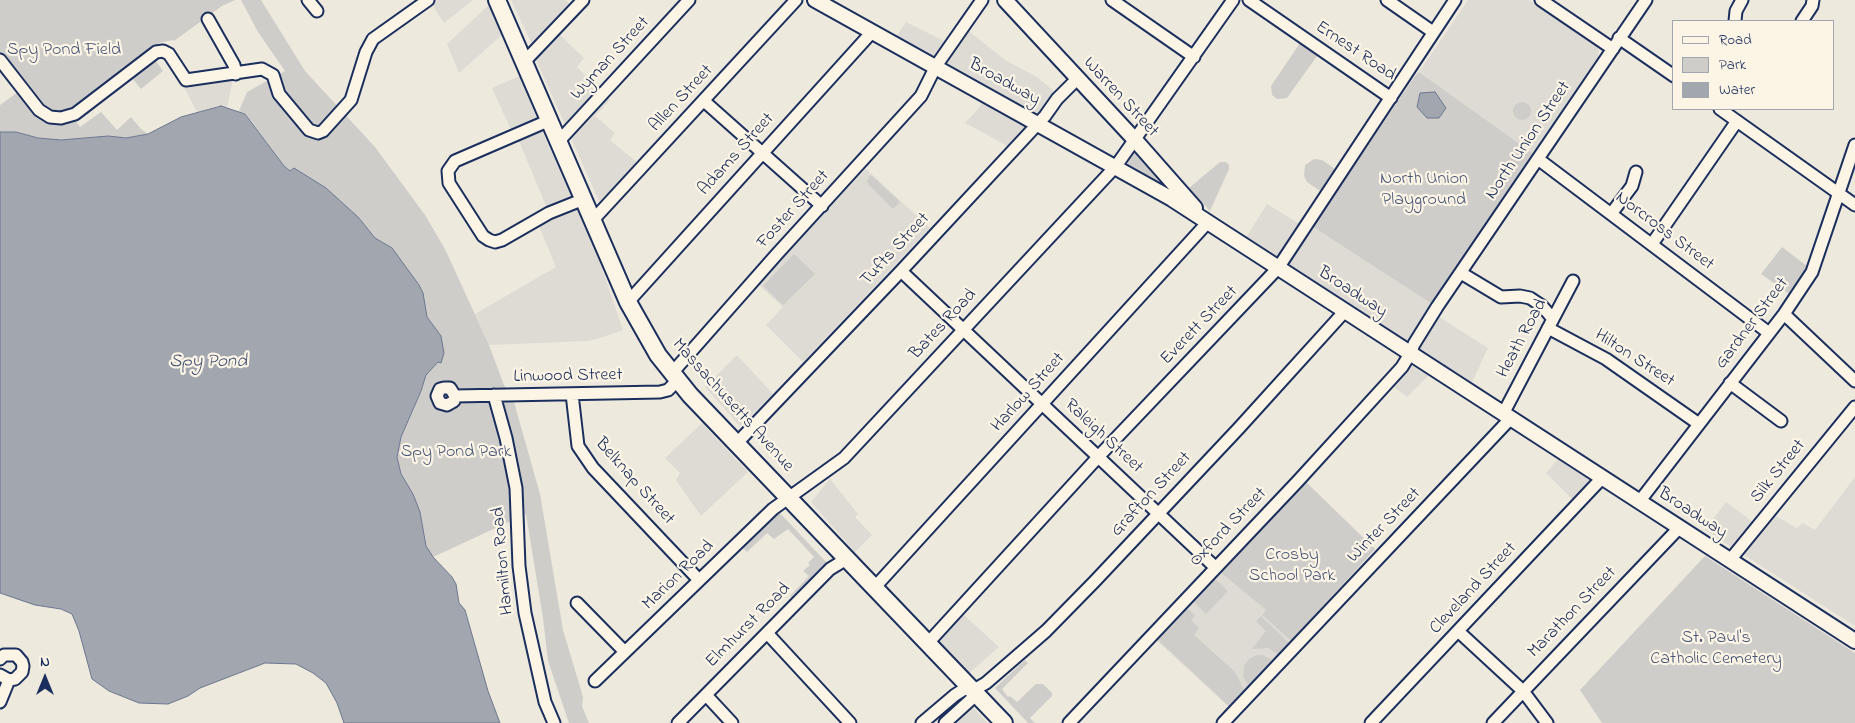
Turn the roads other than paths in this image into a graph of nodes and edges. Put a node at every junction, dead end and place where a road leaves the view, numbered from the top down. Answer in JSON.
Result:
{"nodes":[{"id":1,"x":308,"y":0,"type":"edge"},
{"id":2,"x":428,"y":0,"type":"edge"},
{"id":3,"x":497,"y":0,"type":"edge"},
{"id":4,"x":583,"y":0,"type":"edge"},
{"id":5,"x":689,"y":0,"type":"edge"},
{"id":6,"x":796,"y":0,"type":"edge"},
{"id":7,"x":815,"y":0,"type":"edge"},
{"id":8,"x":982,"y":0,"type":"edge"},
{"id":9,"x":1005,"y":0,"type":"edge"},
{"id":10,"x":1112,"y":0,"type":"edge"},
{"id":11,"x":1233,"y":0,"type":"edge"},
{"id":12,"x":1249,"y":0,"type":"edge"},
{"id":13,"x":1387,"y":0,"type":"edge"},
{"id":14,"x":1455,"y":0,"type":"edge"},
{"id":15,"x":1541,"y":0,"type":"edge"},
{"id":16,"x":1646,"y":0,"type":"edge"},
{"id":17,"x":1742,"y":0,"type":"edge"},
{"id":18,"x":1813,"y":0,"type":"edge"},
{"id":19,"x":316,"y":11,"type":"dead end"},
{"id":20,"x":208,"y":19,"type":"dead end"},
{"id":21,"x":1735,"y":20,"type":"edge"},
{"id":22,"x":1803,"y":20,"type":"edge"},
{"id":23,"x":872,"y":32,"type":"junction"},
{"id":24,"x":1433,"y":32,"type":"junction"},
{"id":25,"x":1620,"y":38,"type":"junction"},
{"id":26,"x":1613,"y":49,"type":"junction"},
{"id":27,"x":1194,"y":57,"type":"junction"},
{"id":28,"x":0,"y":60,"type":"edge"},
{"id":29,"x":524,"y":62,"type":"junction"},
{"id":30,"x":936,"y":66,"type":"junction"},
{"id":31,"x":236,"y":74,"type":"junction"},
{"id":32,"x":1672,"y":75,"type":"edge"},
{"id":33,"x":1077,"y":79,"type":"junction"},
{"id":34,"x":1391,"y":98,"type":"junction"},
{"id":35,"x":704,"y":101,"type":"junction"},
{"id":36,"x":1721,"y":110,"type":"edge"},
{"id":37,"x":550,"y":120,"type":"junction"},
{"id":38,"x":1737,"y":121,"type":"junction"},
{"id":39,"x":1038,"y":124,"type":"junction"},
{"id":40,"x":1136,"y":140,"type":"junction"},
{"id":41,"x":559,"y":141,"type":"junction"},
{"id":42,"x":1855,"y":145,"type":"edge"},
{"id":43,"x":763,"y":153,"type":"junction"},
{"id":44,"x":1538,"y":159,"type":"junction"},
{"id":45,"x":1116,"y":166,"type":"junction"},
{"id":46,"x":1636,"y":172,"type":"dead end"},
{"id":47,"x":1839,"y":194,"type":"junction"},
{"id":48,"x":584,"y":199,"type":"junction"},
{"id":49,"x":1855,"y":205,"type":"edge"},
{"id":50,"x":822,"y":206,"type":"junction"},
{"id":51,"x":1611,"y":214,"type":"junction"},
{"id":52,"x":593,"y":220,"type":"junction"},
{"id":53,"x":1208,"y":222,"type":"junction"},
{"id":54,"x":1652,"y":244,"type":"junction"},
{"id":55,"x":1278,"y":268,"type":"junction"},
{"id":56,"x":901,"y":271,"type":"junction"},
{"id":57,"x":1461,"y":273,"type":"junction"},
{"id":58,"x":1573,"y":281,"type":"dead end"},
{"id":59,"x":628,"y":302,"type":"junction"},
{"id":60,"x":1345,"y":311,"type":"junction"},
{"id":61,"x":1784,"y":314,"type":"junction"},
{"id":62,"x":1550,"y":324,"type":"junction"},
{"id":63,"x":964,"y":330,"type":"junction"},
{"id":64,"x":1769,"y":333,"type":"junction"},
{"id":65,"x":1410,"y":354,"type":"junction"},
{"id":66,"x":675,"y":376,"type":"junction"},
{"id":67,"x":1855,"y":381,"type":"edge"},
{"id":68,"x":1730,"y":383,"type":"junction"},
{"id":69,"x":572,"y":394,"type":"junction"},
{"id":70,"x":494,"y":395,"type":"junction"},
{"id":71,"x":455,"y":396,"type":"dead end"},
{"id":72,"x":1043,"y":404,"type":"junction"},
{"id":73,"x":1855,"y":406,"type":"edge"},
{"id":74,"x":1507,"y":416,"type":"junction"},
{"id":75,"x":1782,"y":422,"type":"dead end"},
{"id":76,"x":1699,"y":424,"type":"junction"},
{"id":77,"x":737,"y":443,"type":"junction"},
{"id":78,"x":1099,"y":456,"type":"junction"},
{"id":79,"x":1602,"y":478,"type":"junction"},
{"id":80,"x":790,"y":498,"type":"junction"},
{"id":81,"x":1639,"y":502,"type":"junction"},
{"id":82,"x":1159,"y":513,"type":"junction"},
{"id":83,"x":1679,"y":528,"type":"junction"},
{"id":84,"x":848,"y":558,"type":"junction"},
{"id":85,"x":1730,"y":560,"type":"junction"},
{"id":86,"x":1216,"y":567,"type":"junction"},
{"id":87,"x":699,"y":580,"type":"junction"},
{"id":88,"x":875,"y":587,"type":"junction"},
{"id":89,"x":577,"y":603,"type":"dead end"},
{"id":90,"x":1458,"y":631,"type":"junction"},
{"id":91,"x":767,"y":633,"type":"junction"},
{"id":92,"x":1855,"y":641,"type":"edge"},
{"id":93,"x":928,"y":643,"type":"junction"},
{"id":94,"x":624,"y":651,"type":"junction"},
{"id":95,"x":0,"y":659,"type":"edge"},
{"id":96,"x":4,"y":678,"type":"edge"},
{"id":97,"x":595,"y":681,"type":"dead end"},
{"id":98,"x":973,"y":690,"type":"junction"},
{"id":99,"x":1523,"y":691,"type":"junction"},
{"id":100,"x":706,"y":695,"type":"junction"},
{"id":101,"x":0,"y":702,"type":"edge"},
{"id":102,"x":554,"y":723,"type":"edge"},
{"id":103,"x":678,"y":723,"type":"edge"},
{"id":104,"x":732,"y":723,"type":"edge"},
{"id":105,"x":850,"y":723,"type":"edge"},
{"id":106,"x":922,"y":723,"type":"edge"},
{"id":107,"x":944,"y":723,"type":"edge"},
{"id":108,"x":1004,"y":723,"type":"edge"},
{"id":109,"x":1069,"y":723,"type":"edge"},
{"id":110,"x":1223,"y":723,"type":"edge"},
{"id":111,"x":1371,"y":723,"type":"edge"},
{"id":112,"x":1492,"y":723,"type":"edge"},
{"id":113,"x":1547,"y":723,"type":"edge"}],
"edges":[{"from":1,"to":19,"type":"street"},
{"from":2,"to":31,"type":"street"},
{"from":3,"to":29,"type":"highway","name":"Massachusetts Avenue"},
{"from":4,"to":29,"type":"street"},
{"from":5,"to":41,"type":"street","name":"Wyman Street"},
{"from":6,"to":35,"type":"street","name":"Allen Street"},
{"from":7,"to":23,"type":"main road","name":"Broadway"},
{"from":8,"to":30,"type":"street","name":"Foster Street"},
{"from":9,"to":33,"type":"main road","name":"Warren Street"},
{"from":10,"to":27,"type":"street"},
{"from":11,"to":27,"type":"street","name":"Bates Road"},
{"from":12,"to":34,"type":"street","name":"Ernest Road"},
{"from":13,"to":24,"type":"street"},
{"from":14,"to":24,"type":"street","name":"Everett Street"},
{"from":15,"to":26,"type":"street"},
{"from":16,"to":25,"type":"street","name":"North Union Street"},
{"from":17,"to":21,"type":"street"},
{"from":18,"to":22,"type":"street"},
{"from":20,"to":31,"type":"street"},
{"from":23,"to":30,"type":"main road","name":"Broadway"},
{"from":23,"to":43,"type":"street","name":"Adams Street"},
{"from":24,"to":34,"type":"street","name":"Everett Street"},
{"from":25,"to":26,"type":"street","name":"North Union Street"},
{"from":25,"to":32,"type":"street"},
{"from":26,"to":44,"type":"street","name":"North Union Street"},
{"from":27,"to":40,"type":"street","name":"Bates Road"},
{"from":28,"to":31,"type":"street"},
{"from":29,"to":37,"type":"highway","name":"Massachusetts Avenue"},
{"from":30,"to":39,"type":"main road","name":"Broadway"},
{"from":30,"to":50,"type":"street","name":"Foster Street"},
{"from":33,"to":39,"type":"street","name":"Tufts Street"},
{"from":33,"to":40,"type":"main road","name":"Warren Street"},
{"from":34,"to":55,"type":"street","name":"Everett Street"},
{"from":35,"to":43,"type":"street"},
{"from":35,"to":52,"type":"street","name":"Allen Street"},
{"from":36,"to":38,"type":"street"},
{"from":37,"to":41,"type":"highway","name":"Massachusetts Avenue"},
{"from":37,"to":48,"type":"street"},
{"from":38,"to":47,"type":"street"},
{"from":38,"to":54,"type":"street"},
{"from":39,"to":45,"type":"main road","name":"Broadway"},
{"from":39,"to":56,"type":"street","name":"Tufts Street"},
{"from":40,"to":45,"type":"street","name":"Bates Road"},
{"from":40,"to":53,"type":"main road","name":"Warren Street"},
{"from":41,"to":48,"type":"highway","name":"Massachusetts Avenue"},
{"from":42,"to":47,"type":"street","name":"Gardner Street"},
{"from":43,"to":50,"type":"street"},
{"from":43,"to":59,"type":"street","name":"Adams Street"},
{"from":44,"to":51,"type":"street","name":"Norcross Street"},
{"from":44,"to":57,"type":"street","name":"North Union Street"},
{"from":45,"to":53,"type":"main road","name":"Broadway"},
{"from":45,"to":63,"type":"street","name":"Bates Road"},
{"from":46,"to":51,"type":"street"},
{"from":47,"to":49,"type":"street"},
{"from":47,"to":61,"type":"street","name":"Gardner Street"},
{"from":48,"to":52,"type":"highway","name":"Massachusetts Avenue"},
{"from":50,"to":66,"type":"street","name":"Foster Street"},
{"from":51,"to":54,"type":"street","name":"Norcross Street"},
{"from":52,"to":59,"type":"highway","name":"Massachusetts Avenue"},
{"from":53,"to":55,"type":"main road","name":"Broadway"},
{"from":53,"to":72,"type":"street","name":"Harlow Street"},
{"from":54,"to":64,"type":"street","name":"Norcross Street"},
{"from":55,"to":60,"type":"main road","name":"Broadway"},
{"from":55,"to":78,"type":"street","name":"Everett Street"},
{"from":56,"to":63,"type":"street","name":"Raleigh Street"},
{"from":56,"to":77,"type":"street","name":"Tufts Street"},
{"from":57,"to":62,"type":"street","name":"Hilton Street"},
{"from":57,"to":65,"type":"street","name":"North Union Street"},
{"from":58,"to":62,"type":"street","name":"Heath Road"},
{"from":59,"to":66,"type":"highway","name":"Massachusetts Avenue"},
{"from":60,"to":65,"type":"main road","name":"Broadway"},
{"from":60,"to":82,"type":"street","name":"Grafton Street"},
{"from":61,"to":64,"type":"street","name":"Gardner Street"},
{"from":61,"to":67,"type":"street"},
{"from":62,"to":74,"type":"street","name":"Heath Road"},
{"from":62,"to":76,"type":"street","name":"Hilton Street"},
{"from":63,"to":72,"type":"street","name":"Raleigh Street"},
{"from":63,"to":80,"type":"street","name":"Bates Road"},
{"from":64,"to":68,"type":"street","name":"Gardner Street"},
{"from":65,"to":74,"type":"main road","name":"Broadway"},
{"from":65,"to":86,"type":"street","name":"Oxford Street"},
{"from":66,"to":69,"type":"street","name":"Linwood Street"},
{"from":66,"to":77,"type":"highway","name":"Massachusetts Avenue"},
{"from":68,"to":75,"type":"street"},
{"from":68,"to":76,"type":"street","name":"Gardner Street"},
{"from":69,"to":70,"type":"street","name":"Linwood Street"},
{"from":69,"to":87,"type":"street","name":"Belknap Street"},
{"from":70,"to":71,"type":"street","name":"Linwood Street"},
{"from":70,"to":102,"type":"street","name":"Hamilton Road"},
{"from":72,"to":78,"type":"street","name":"Raleigh Street"},
{"from":72,"to":88,"type":"street","name":"Harlow Street"},
{"from":73,"to":85,"type":"street","name":"Silk Street"},
{"from":74,"to":79,"type":"main road","name":"Broadway"},
{"from":74,"to":110,"type":"street","name":"Winter Street"},
{"from":76,"to":81,"type":"street","name":"Gardner Street"},
{"from":77,"to":80,"type":"highway","name":"Massachusetts Avenue"},
{"from":78,"to":82,"type":"street","name":"Raleigh Street"},
{"from":78,"to":93,"type":"street","name":"Everett Street"},
{"from":79,"to":81,"type":"main road","name":"Broadway"},
{"from":79,"to":90,"type":"street","name":"Cleveland Street"},
{"from":80,"to":84,"type":"highway","name":"Massachusetts Avenue"},
{"from":80,"to":87,"type":"street","name":"Marion Road"},
{"from":81,"to":83,"type":"main road","name":"Broadway"},
{"from":82,"to":86,"type":"street","name":"Raleigh Street"},
{"from":82,"to":98,"type":"street","name":"Grafton Street"},
{"from":83,"to":85,"type":"main road","name":"Broadway"},
{"from":83,"to":99,"type":"street","name":"Marathon Street"},
{"from":84,"to":88,"type":"highway","name":"Massachusetts Avenue"},
{"from":84,"to":91,"type":"street","name":"Elmhurst Road"},
{"from":85,"to":92,"type":"main road","name":"Broadway"},
{"from":86,"to":109,"type":"street","name":"Oxford Street"},
{"from":87,"to":94,"type":"street","name":"Marion Road"},
{"from":88,"to":93,"type":"highway","name":"Massachusetts Avenue"},
{"from":89,"to":94,"type":"street"},
{"from":90,"to":99,"type":"street"},
{"from":90,"to":111,"type":"street","name":"Cleveland Street"},
{"from":91,"to":100,"type":"street","name":"Elmhurst Road"},
{"from":91,"to":105,"type":"street"},
{"from":93,"to":98,"type":"highway","name":"Massachusetts Avenue"},
{"from":94,"to":97,"type":"street","name":"Marion Road"},
{"from":95,"to":96,"type":"street"},
{"from":96,"to":101,"type":"street"},
{"from":98,"to":106,"type":"street"},
{"from":98,"to":107,"type":"street"},
{"from":98,"to":108,"type":"highway","name":"Massachusetts Avenue"},
{"from":99,"to":112,"type":"street","name":"Marathon Street"},
{"from":99,"to":113,"type":"street"},
{"from":100,"to":103,"type":"street","name":"Elmhurst Road"},
{"from":100,"to":104,"type":"street"}]}
